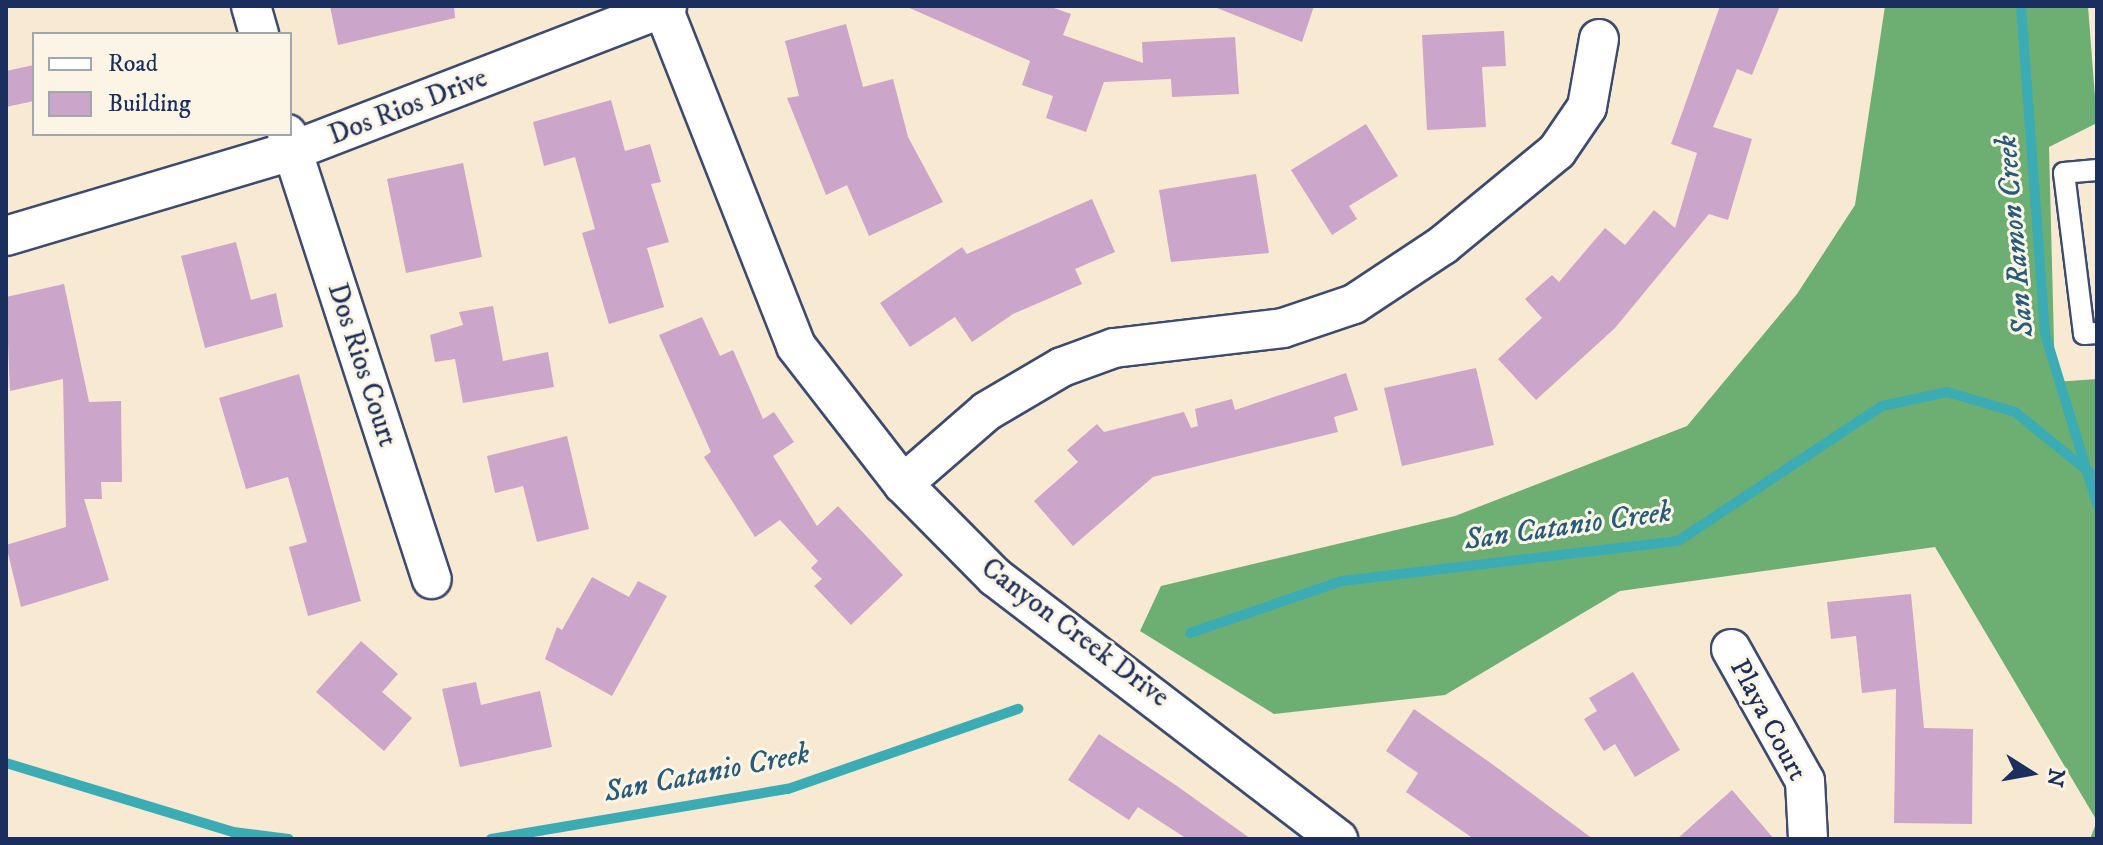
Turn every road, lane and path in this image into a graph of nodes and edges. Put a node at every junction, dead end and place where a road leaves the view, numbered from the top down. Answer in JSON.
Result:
{"nodes":[{"id":1,"x":251,"y":6,"type":"edge"},
{"id":2,"x":665,"y":7,"type":"edge"},
{"id":3,"x":258,"y":32,"type":"edge"},
{"id":4,"x":1599,"y":39,"type":"dead end"},
{"id":5,"x":289,"y":143,"type":"edge"},
{"id":6,"x":2097,"y":170,"type":"edge"},
{"id":7,"x":6,"y":236,"type":"edge"},
{"id":8,"x":2097,"y":333,"type":"edge"},
{"id":9,"x":903,"y":484,"type":"junction"},
{"id":10,"x":432,"y":579,"type":"dead end"},
{"id":11,"x":1731,"y":649,"type":"dead end"},
{"id":12,"x":1338,"y":839,"type":"edge"},
{"id":13,"x":1808,"y":839,"type":"edge"}],
"edges":[{"from":1,"to":3,"type":"street"},
{"from":2,"to":5,"type":"street","name":"Dos Rios Drive"},
{"from":2,"to":9,"type":"street","name":"Canyon Creek Drive"},
{"from":4,"to":9,"type":"street"},
{"from":5,"to":7,"type":"street","name":"Dos Rios Drive"},
{"from":5,"to":10,"type":"street","name":"Dos Rios Court"},
{"from":6,"to":8,"type":"lane"},
{"from":9,"to":12,"type":"street","name":"Canyon Creek Drive"},
{"from":11,"to":13,"type":"street","name":"Playa Court"}]}
